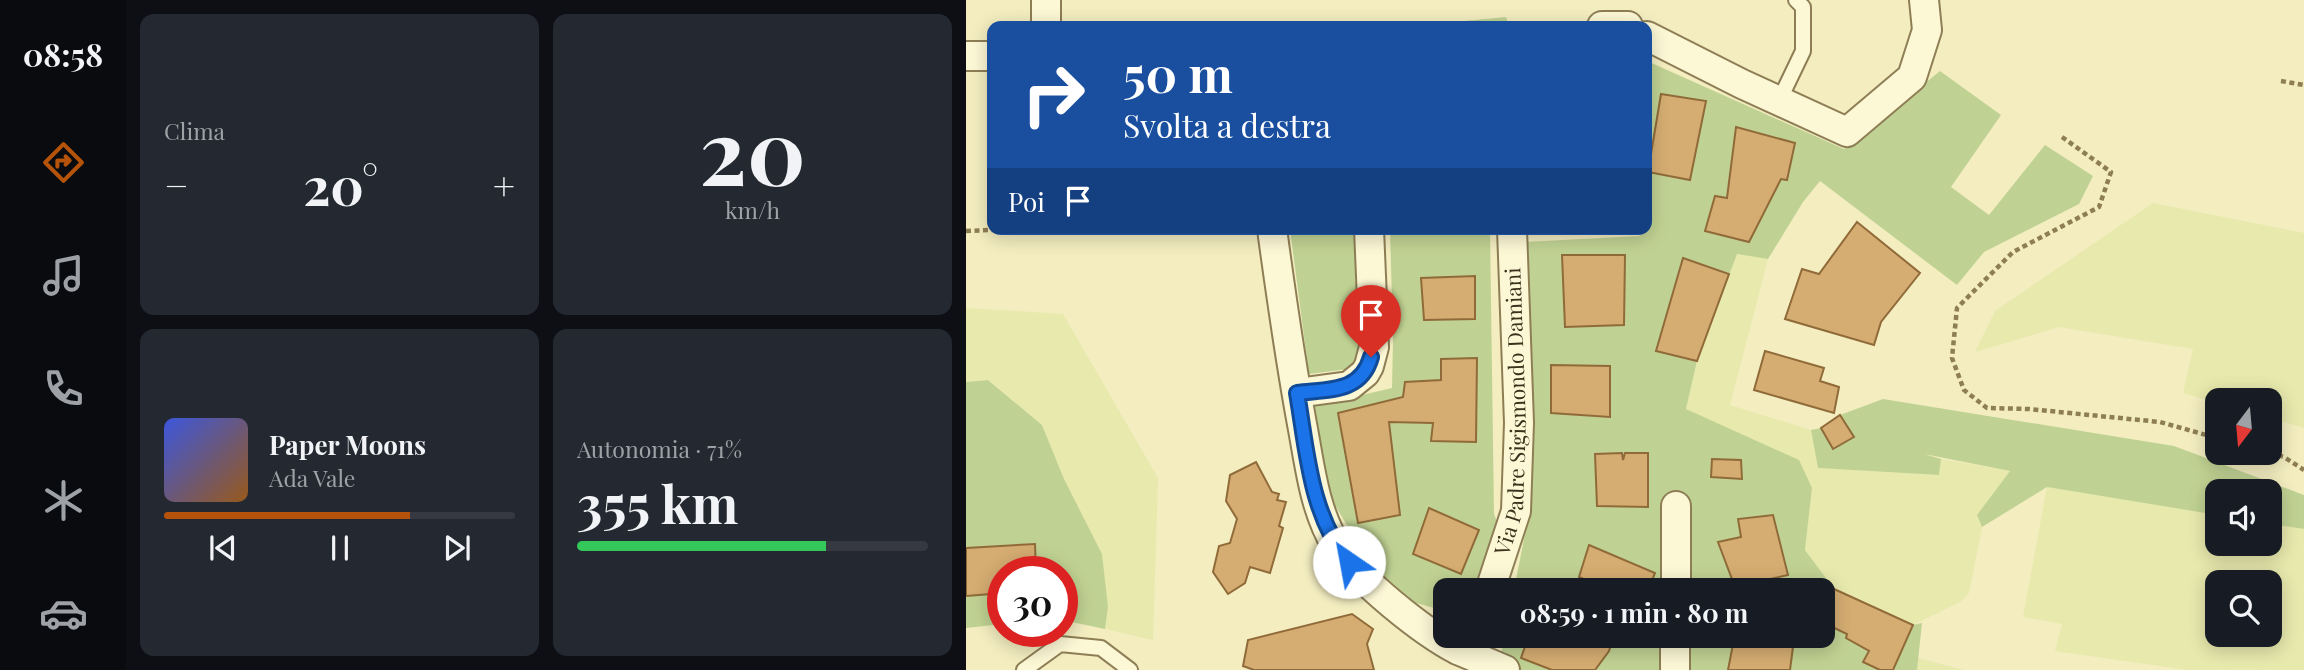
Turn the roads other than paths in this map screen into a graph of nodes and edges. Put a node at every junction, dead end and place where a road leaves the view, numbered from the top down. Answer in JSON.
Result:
{"nodes":[{"id":1,"x":1046,"y":0,"type":"edge"},
{"id":2,"x":1796,"y":0,"type":"edge"},
{"id":3,"x":1924,"y":0,"type":"edge"},
{"id":4,"x":1046,"y":21,"type":"edge"},
{"id":5,"x":1652,"y":38,"type":"edge"},
{"id":6,"x":966,"y":56,"type":"edge"},
{"id":7,"x":987,"y":56,"type":"edge"},
{"id":8,"x":1779,"y":101,"type":"junction"},
{"id":9,"x":1273,"y":235,"type":"edge"},
{"id":10,"x":1370,"y":235,"type":"edge"},
{"id":11,"x":1512,"y":235,"type":"edge"},
{"id":12,"x":1297,"y":393,"type":"junction"},
{"id":13,"x":1676,"y":506,"type":"dead end"},
{"id":14,"x":1494,"y":578,"type":"edge"},
{"id":15,"x":1676,"y":578,"type":"edge"},
{"id":16,"x":1433,"y":633,"type":"edge"},
{"id":17,"x":1470,"y":648,"type":"edge"},
{"id":18,"x":1675,"y":648,"type":"edge"},
{"id":19,"x":1024,"y":670,"type":"edge"},
{"id":20,"x":1130,"y":670,"type":"edge"},
{"id":21,"x":1505,"y":670,"type":"edge"},
{"id":22,"x":1675,"y":670,"type":"edge"}],
"edges":[{"from":1,"to":4,"type":"street"},
{"from":2,"to":8,"type":"lane"},
{"from":3,"to":8,"type":"street"},
{"from":5,"to":8,"type":"street"},
{"from":6,"to":7,"type":"street"},
{"from":9,"to":12,"type":"street"},
{"from":10,"to":12,"type":"street"},
{"from":11,"to":14,"type":"street","name":"Via Padre Sigismondo Damiani"},
{"from":12,"to":16,"type":"street"},
{"from":13,"to":15,"type":"street"},
{"from":17,"to":21,"type":"street"},
{"from":18,"to":22,"type":"street"},
{"from":19,"to":20,"type":"lane"}]}
